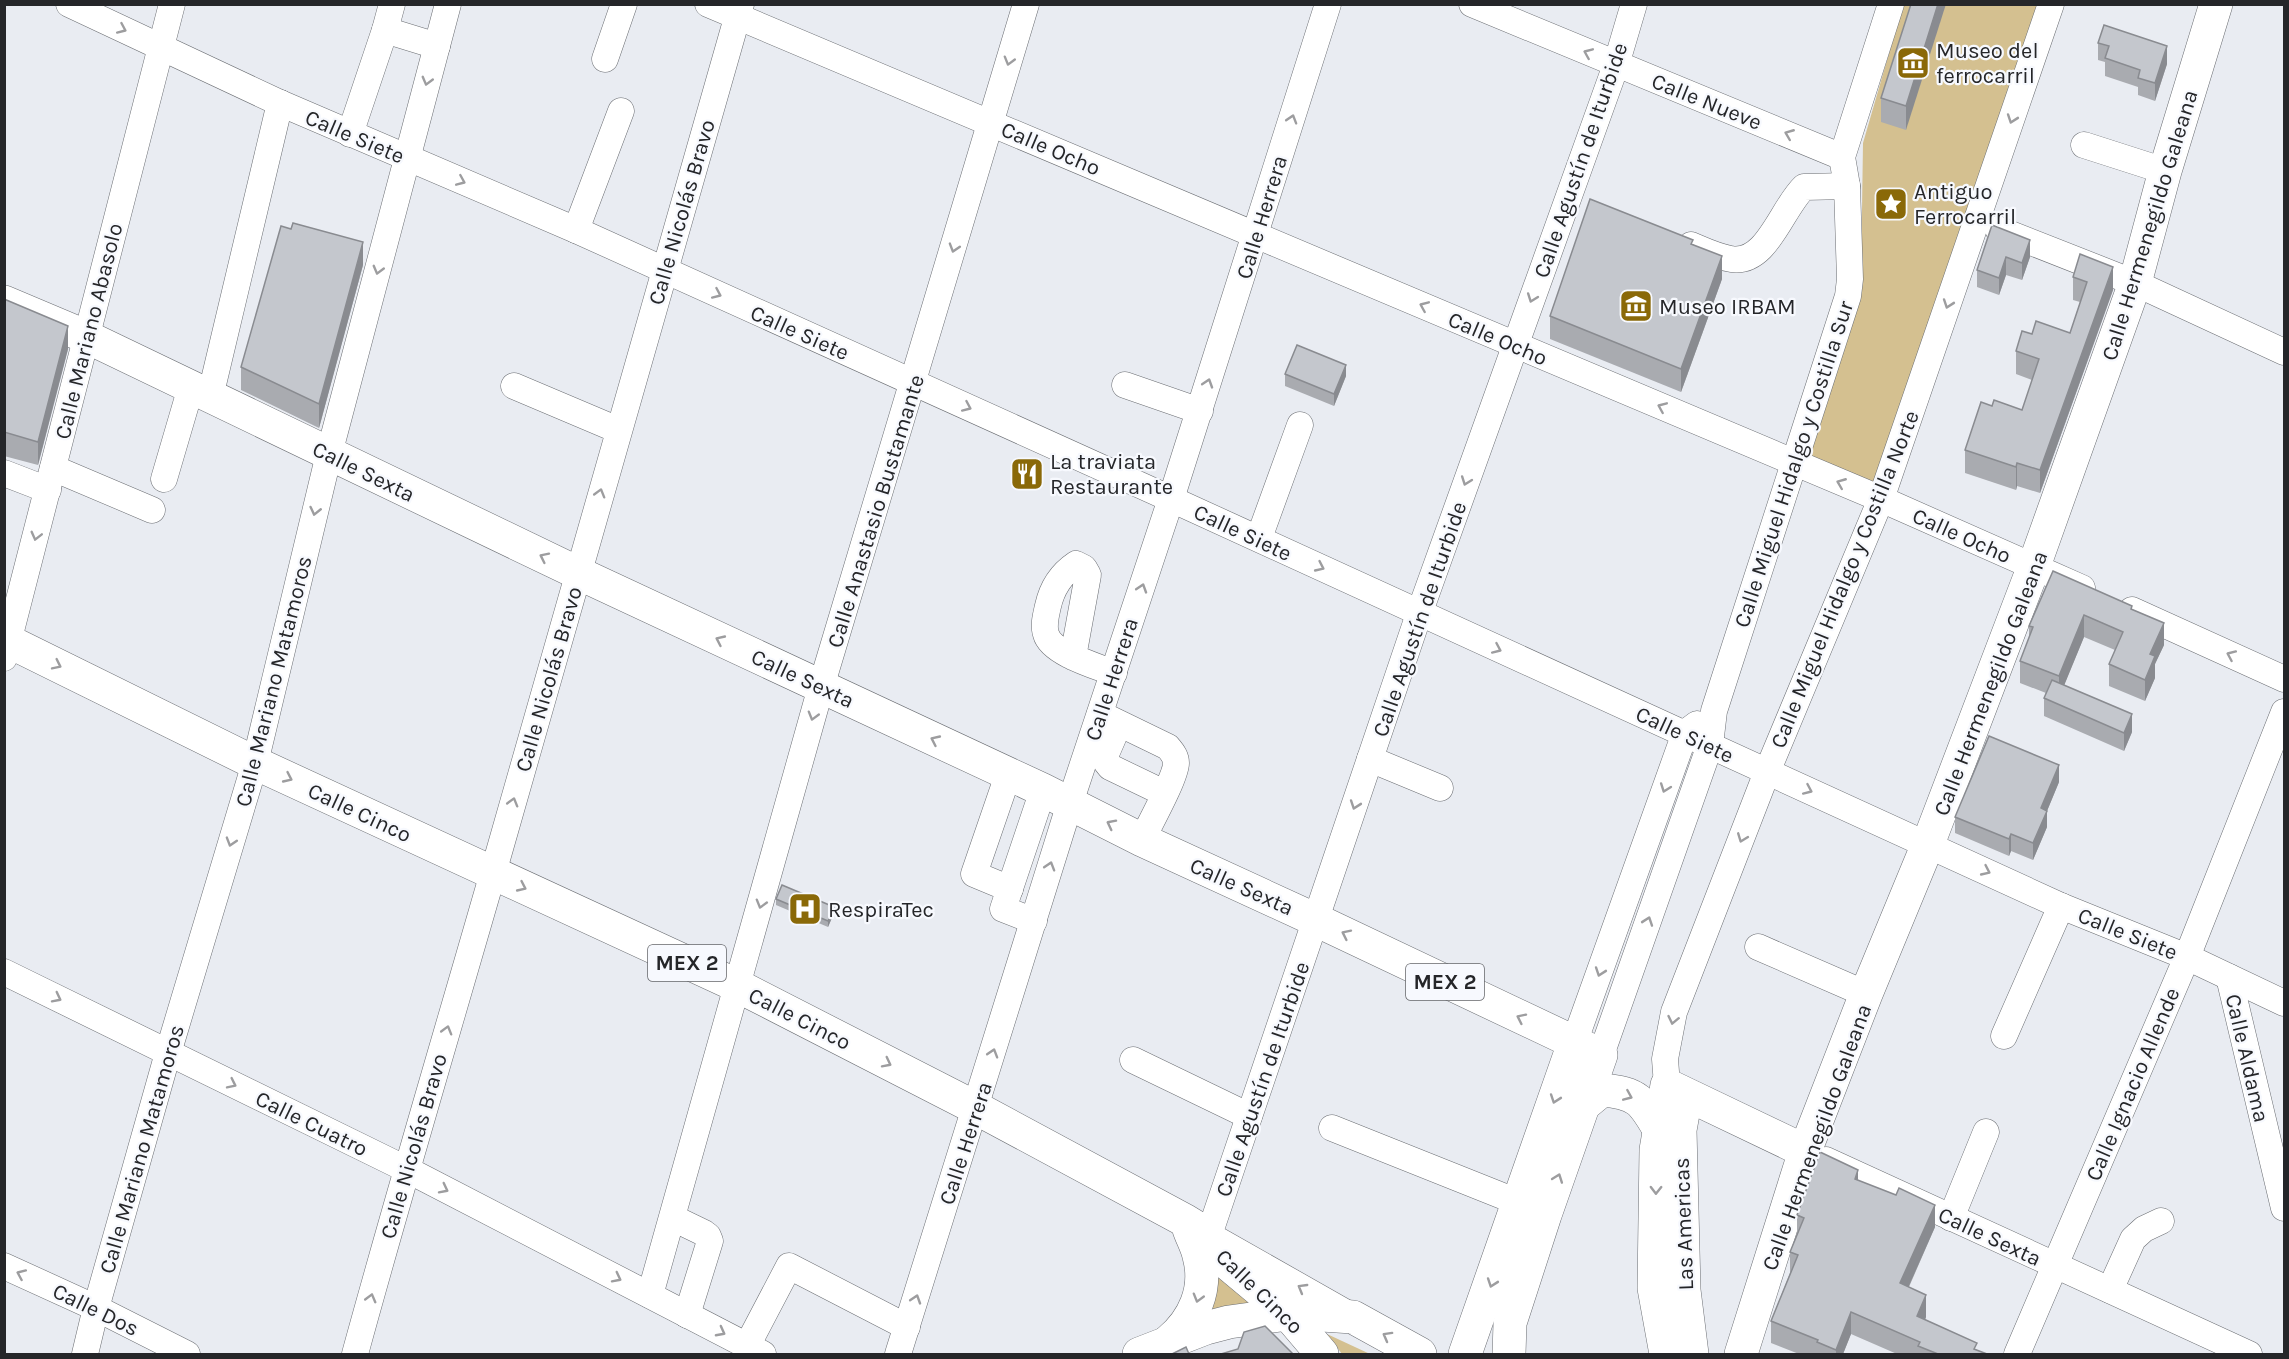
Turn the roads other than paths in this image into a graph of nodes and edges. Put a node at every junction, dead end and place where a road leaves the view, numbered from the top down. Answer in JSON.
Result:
{"nodes":[{"id":1,"x":69,"y":4,"type":"edge"},
{"id":2,"x":172,"y":4,"type":"edge"},
{"id":3,"x":392,"y":4,"type":"edge"},
{"id":4,"x":448,"y":4,"type":"edge"},
{"id":5,"x":624,"y":4,"type":"edge"},
{"id":6,"x":708,"y":4,"type":"edge"},
{"id":7,"x":1026,"y":4,"type":"edge"},
{"id":8,"x":1328,"y":4,"type":"edge"},
{"id":9,"x":1472,"y":4,"type":"edge"},
{"id":10,"x":1634,"y":4,"type":"edge"},
{"id":11,"x":1891,"y":4,"type":"edge"},
{"id":12,"x":2051,"y":4,"type":"edge"},
{"id":13,"x":2217,"y":4,"type":"edge"},
{"id":14,"x":739,"y":11,"type":"edge"},
{"id":15,"x":385,"y":30,"type":"junction"},
{"id":16,"x":160,"y":46,"type":"junction"},
{"id":17,"x":437,"y":46,"type":"junction"},
{"id":18,"x":605,"y":59,"type":"dead end"},
{"id":19,"x":1616,"y":65,"type":"junction"},
{"id":20,"x":280,"y":103,"type":"junction"},
{"id":21,"x":621,"y":111,"type":"dead end"},
{"id":22,"x":992,"y":123,"type":"junction"},
{"id":23,"x":351,"y":134,"type":"junction"},
{"id":24,"x":2084,"y":145,"type":"dead end"},
{"id":25,"x":1842,"y":157,"type":"junction"},
{"id":26,"x":407,"y":158,"type":"junction"},
{"id":27,"x":2166,"y":171,"type":"junction"},
{"id":28,"x":1847,"y":186,"type":"junction"},
{"id":29,"x":1977,"y":220,"type":"junction"},
{"id":30,"x":576,"y":230,"type":"junction"},
{"id":31,"x":1256,"y":235,"type":"junction"},
{"id":32,"x":1673,"y":239,"type":"edge"},
{"id":33,"x":663,"y":270,"type":"junction"},
{"id":34,"x":2135,"y":283,"type":"junction"},
{"id":35,"x":4,"y":302,"type":"edge"},
{"id":36,"x":87,"y":337,"type":"junction"},
{"id":37,"x":1515,"y":345,"type":"junction"},
{"id":38,"x":2284,"y":352,"type":"edge"},
{"id":39,"x":914,"y":383,"type":"junction"},
{"id":40,"x":1125,"y":385,"type":"dead end"},
{"id":41,"x":514,"y":386,"type":"dead end"},
{"id":42,"x":200,"y":392,"type":"junction"},
{"id":43,"x":1200,"y":411,"type":"junction"},
{"id":44,"x":1300,"y":425,"type":"dead end"},
{"id":45,"x":618,"y":430,"type":"junction"},
{"id":46,"x":329,"y":454,"type":"junction"},
{"id":47,"x":1793,"y":463,"type":"junction"},
{"id":48,"x":4,"y":473,"type":"edge"},
{"id":49,"x":50,"y":479,"type":"junction"},
{"id":50,"x":164,"y":479,"type":"dead end"},
{"id":51,"x":1171,"y":499,"type":"junction"},
{"id":52,"x":1881,"y":499,"type":"junction"},
{"id":53,"x":152,"y":510,"type":"dead end"},
{"id":54,"x":1259,"y":538,"type":"junction"},
{"id":55,"x":2034,"y":566,"type":"junction"},
{"id":56,"x":578,"y":573,"type":"junction"},
{"id":57,"x":1419,"y":614,"type":"junction"},
{"id":58,"x":6,"y":646,"type":"edge"},
{"id":59,"x":1073,"y":657,"type":"dead end"},
{"id":60,"x":1113,"y":673,"type":"junction"},
{"id":61,"x":2284,"y":679,"type":"edge"},
{"id":62,"x":821,"y":687,"type":"junction"},
{"id":63,"x":1714,"y":711,"type":"junction"},
{"id":64,"x":2284,"y":712,"type":"edge"},
{"id":65,"x":1109,"y":719,"type":"junction"},
{"id":66,"x":1685,"y":733,"type":"junction"},
{"id":67,"x":1710,"y":745,"type":"junction"},
{"id":68,"x":1370,"y":759,"type":"junction"},
{"id":69,"x":255,"y":763,"type":"junction"},
{"id":70,"x":1767,"y":772,"type":"junction"},
{"id":71,"x":1008,"y":775,"type":"junction"},
{"id":72,"x":1440,"y":788,"type":"dead end"},
{"id":73,"x":1164,"y":793,"type":"junction"},
{"id":74,"x":1056,"y":797,"type":"junction"},
{"id":75,"x":1142,"y":840,"type":"junction"},
{"id":76,"x":1929,"y":844,"type":"junction"},
{"id":77,"x":1639,"y":859,"type":"junction"},
{"id":78,"x":1666,"y":867,"type":"junction"},
{"id":79,"x":493,"y":873,"type":"junction"},
{"id":80,"x":1010,"y":889,"type":"junction"},
{"id":81,"x":2061,"y":906,"type":"junction"},
{"id":82,"x":1316,"y":920,"type":"junction"},
{"id":83,"x":1034,"y":921,"type":"junction"},
{"id":84,"x":1758,"y":947,"type":"dead end"},
{"id":85,"x":2187,"y":957,"type":"junction"},
{"id":86,"x":4,"y":972,"type":"edge"},
{"id":87,"x":2229,"y":977,"type":"junction"},
{"id":88,"x":738,"y":986,"type":"junction"},
{"id":89,"x":1866,"y":994,"type":"junction"},
{"id":90,"x":2284,"y":1003,"type":"edge"},
{"id":91,"x":2004,"y":1036,"type":"dead end"},
{"id":92,"x":1588,"y":1049,"type":"junction"},
{"id":93,"x":168,"y":1053,"type":"junction"},
{"id":94,"x":1133,"y":1060,"type":"dead end"},
{"id":95,"x":1677,"y":1090,"type":"junction"},
{"id":96,"x":1586,"y":1104,"type":"junction"},
{"id":97,"x":976,"y":1108,"type":"junction"},
{"id":98,"x":1249,"y":1116,"type":"junction"},
{"id":99,"x":1332,"y":1128,"type":"dead end"},
{"id":100,"x":1660,"y":1131,"type":"junction"},
{"id":101,"x":1986,"y":1132,"type":"dead end"},
{"id":102,"x":1806,"y":1151,"type":"junction"},
{"id":103,"x":406,"y":1169,"type":"junction"},
{"id":104,"x":2284,"y":1208,"type":"edge"},
{"id":105,"x":1532,"y":1209,"type":"junction"},
{"id":106,"x":672,"y":1218,"type":"junction"},
{"id":107,"x":1951,"y":1218,"type":"junction"},
{"id":108,"x":2161,"y":1221,"type":"dead end"},
{"id":109,"x":1198,"y":1238,"type":"junction"},
{"id":110,"x":2054,"y":1265,"type":"junction"},
{"id":111,"x":4,"y":1266,"type":"edge"},
{"id":112,"x":1669,"y":1289,"type":"junction"},
{"id":113,"x":2110,"y":1290,"type":"junction"},
{"id":114,"x":650,"y":1295,"type":"junction"},
{"id":115,"x":96,"y":1308,"type":"junction"},
{"id":116,"x":1288,"y":1314,"type":"junction"},
{"id":117,"x":687,"y":1315,"type":"junction"},
{"id":118,"x":1353,"y":1317,"type":"junction"},
{"id":119,"x":907,"y":1327,"type":"junction"},
{"id":120,"x":1153,"y":1349,"type":"edge"},
{"id":121,"x":1462,"y":1349,"type":"edge"},
{"id":122,"x":755,"y":1350,"type":"edge"},
{"id":123,"x":1687,"y":1353,"type":"edge"},
{"id":124,"x":85,"y":1354,"type":"edge"},
{"id":125,"x":187,"y":1354,"type":"edge"},
{"id":126,"x":355,"y":1354,"type":"edge"},
{"id":127,"x":898,"y":1354,"type":"edge"},
{"id":128,"x":1322,"y":1354,"type":"edge"},
{"id":129,"x":1420,"y":1354,"type":"edge"},
{"id":130,"x":1509,"y":1354,"type":"edge"},
{"id":131,"x":1741,"y":1354,"type":"edge"},
{"id":132,"x":2017,"y":1354,"type":"edge"},
{"id":133,"x":2249,"y":1354,"type":"edge"}],
"edges":[{"from":1,"to":16,"type":"street","name":"Calle Siete","one_way":true},
{"from":2,"to":16,"type":"street","name":"Calle Mariano Abasolo"},
{"from":3,"to":15,"type":"street"},
{"from":4,"to":17,"type":"street","name":"Calle Mariano Matamoros"},
{"from":5,"to":18,"type":"street"},
{"from":6,"to":14,"type":"street","name":"Calle Ocho"},
{"from":7,"to":22,"type":"street","name":"Calle Anastasio Bustamante","one_way":true},
{"from":31,"to":8,"type":"street","name":"Calle Herrera","one_way":true},
{"from":19,"to":9,"type":"street","name":"Calle Nueve","one_way":true},
{"from":10,"to":19,"type":"street","name":"Calle Agustín de Iturbide"},
{"from":11,"to":25,"type":"street","name":"Calle Miguel Hidalgo y Costilla Sur"},
{"from":12,"to":29,"type":"street","name":"Calle Miguel Hidalgo y Costilla Norte","one_way":true},
{"from":13,"to":27,"type":"main road","name":"Calle Hermenegildo Galeana"},
{"from":14,"to":22,"type":"street","name":"Calle Ocho"},
{"from":14,"to":33,"type":"street","name":"Calle Nicolás Bravo"},
{"from":15,"to":17,"type":"street"},
{"from":15,"to":23,"type":"street"},
{"from":16,"to":20,"type":"street","name":"Calle Siete"},
{"from":16,"to":36,"type":"street","name":"Calle Mariano Abasolo"},
{"from":17,"to":26,"type":"street","name":"Calle Mariano Matamoros","one_way":true},
{"from":25,"to":19,"type":"street","name":"Calle Nueve","one_way":true},
{"from":19,"to":37,"type":"street","name":"Calle Agustín de Iturbide","one_way":true},
{"from":20,"to":23,"type":"street","name":"Calle Siete"},
{"from":20,"to":42,"type":"street"},
{"from":21,"to":30,"type":"street"},
{"from":22,"to":31,"type":"street","name":"Calle Ocho"},
{"from":22,"to":39,"type":"street","name":"Calle Anastasio Bustamante","one_way":true},
{"from":23,"to":26,"type":"street","name":"Calle Siete"},
{"from":24,"to":27,"type":"street"},
{"from":25,"to":28,"type":"street","name":"Calle Miguel Hidalgo y Costilla Sur"},
{"from":26,"to":30,"type":"street","name":"Calle Siete","one_way":true},
{"from":26,"to":46,"type":"street","name":"Calle Mariano Matamoros","one_way":true},
{"from":27,"to":34,"type":"main road","name":"Calle Hermenegildo Galeana"},
{"from":28,"to":32,"type":"street"},
{"from":28,"to":47,"type":"street","name":"Calle Miguel Hidalgo y Costilla Sur"},
{"from":29,"to":34,"type":"street"},
{"from":29,"to":52,"type":"street","name":"Calle Miguel Hidalgo y Costilla Norte","one_way":true},
{"from":30,"to":33,"type":"street","name":"Calle Siete"},
{"from":37,"to":31,"type":"street","name":"Calle Ocho","one_way":true},
{"from":43,"to":31,"type":"street","name":"Calle Herrera","one_way":true},
{"from":33,"to":39,"type":"street","name":"Calle Siete","one_way":true},
{"from":33,"to":45,"type":"street","name":"Calle Nicolás Bravo"},
{"from":34,"to":38,"type":"street"},
{"from":34,"to":55,"type":"main road","name":"Calle Hermenegildo Galeana"},
{"from":35,"to":36,"type":"main road","name":"Calle Sexta","number":"MEX 2"},
{"from":36,"to":42,"type":"main road","name":"Calle Sexta","number":"MEX 2"},
{"from":36,"to":49,"type":"street","name":"Calle Mariano Abasolo"},
{"from":47,"to":37,"type":"street","name":"Calle Ocho","one_way":true},
{"from":37,"to":57,"type":"street","name":"Calle Agustín de Iturbide","one_way":true},
{"from":39,"to":51,"type":"street","name":"Calle Siete","one_way":true},
{"from":39,"to":62,"type":"street","name":"Calle Anastasio Bustamante"},
{"from":40,"to":43,"type":"street"},
{"from":41,"to":45,"type":"street"},
{"from":42,"to":46,"type":"main road","name":"Calle Sexta","number":"MEX 2"},
{"from":42,"to":50,"type":"street"},
{"from":43,"to":51,"type":"street","name":"Calle Herrera"},
{"from":44,"to":54,"type":"street"},
{"from":56,"to":45,"type":"street","name":"Calle Nicolás Bravo","one_way":true},
{"from":56,"to":46,"type":"main road","name":"Calle Sexta","number":"MEX 2","one_way":true},
{"from":46,"to":69,"type":"street","name":"Calle Mariano Matamoros","one_way":true},
{"from":52,"to":47,"type":"street","name":"Calle Ocho","one_way":true},
{"from":47,"to":63,"type":"street","name":"Calle Miguel Hidalgo y Costilla Sur"},
{"from":48,"to":49,"type":"street"},
{"from":49,"to":53,"type":"street"},
{"from":49,"to":58,"type":"street","name":"Calle Mariano Abasolo","one_way":true},
{"from":51,"to":54,"type":"street","name":"Calle Siete"},
{"from":60,"to":51,"type":"street","name":"Calle Herrera","one_way":true},
{"from":52,"to":55,"type":"street","name":"Calle Ocho"},
{"from":52,"to":70,"type":"street","name":"Calle Miguel Hidalgo y Costilla Norte"},
{"from":54,"to":57,"type":"street","name":"Calle Siete","one_way":true},
{"from":61,"to":55,"type":"street","name":"Calle Ocho","one_way":true},
{"from":55,"to":76,"type":"main road","name":"Calle Hermenegildo Galeana"},
{"from":62,"to":56,"type":"main road","name":"Calle Sexta","number":"MEX 2","one_way":true},
{"from":79,"to":56,"type":"street","name":"Calle Nicolás Bravo","one_way":true},
{"from":57,"to":66,"type":"street","name":"Calle Siete","one_way":true},
{"from":57,"to":68,"type":"street","name":"Calle Agustín de Iturbide"},
{"from":58,"to":69,"type":"main road","name":"Calle Cinco","number":"MEX 2","one_way":true},
{"from":59,"to":60,"type":"street"},
{"from":60,"to":65,"type":"street","name":"Calle Herrera"},
{"from":71,"to":62,"type":"main road","name":"Calle Sexta","number":"MEX 2","one_way":true},
{"from":62,"to":88,"type":"street","name":"Calle Anastasio Bustamante","one_way":true},
{"from":63,"to":66,"type":"street"},
{"from":63,"to":67,"type":"street","name":"Calle Miguel Hidalgo y Costilla Sur"},
{"from":64,"to":85,"type":"street","name":"Calle Ignacio Allende"},
{"from":65,"to":73,"type":"street"},
{"from":65,"to":73,"type":"street"},
{"from":65,"to":74,"type":"street","name":"Calle Herrera"},
{"from":66,"to":67,"type":"street","name":"Calle Siete"},
{"from":66,"to":77,"type":"street","one_way":true},
{"from":67,"to":70,"type":"street","name":"Calle Siete"},
{"from":67,"to":78,"type":"street","name":"Calle Miguel Hidalgo y Costilla Sur"},
{"from":68,"to":72,"type":"street"},
{"from":68,"to":82,"type":"street","name":"Calle Agustín de Iturbide","one_way":true},
{"from":69,"to":79,"type":"main road","name":"Calle Cinco","number":"MEX 2","one_way":true},
{"from":69,"to":93,"type":"street","name":"Calle Mariano Matamoros","one_way":true},
{"from":70,"to":76,"type":"street","name":"Calle Siete","one_way":true},
{"from":70,"to":95,"type":"street","name":"Calle Miguel Hidalgo y Costilla Norte","one_way":true},
{"from":71,"to":74,"type":"main road","name":"Calle Sexta","number":"MEX 2"},
{"from":71,"to":80,"type":"street"},
{"from":73,"to":75,"type":"street"},
{"from":75,"to":74,"type":"main road","name":"Calle Sexta","number":"MEX 2","one_way":true},
{"from":74,"to":80,"type":"street"},
{"from":83,"to":74,"type":"street","name":"Calle Herrera","one_way":true},
{"from":75,"to":82,"type":"main road","name":"Calle Sexta","number":"MEX 2"},
{"from":76,"to":81,"type":"street","name":"Calle Siete","one_way":true},
{"from":76,"to":89,"type":"main road","name":"Calle Hermenegildo Galeana"},
{"from":77,"to":78,"type":"street"},
{"from":77,"to":92,"type":"street","one_way":true},
{"from":92,"to":78,"type":"street","name":"Calle Miguel Hidalgo y Costilla Sur","one_way":true},
{"from":79,"to":88,"type":"main road","name":"Calle Cinco","number":"MEX 2","one_way":true},
{"from":103,"to":79,"type":"street","name":"Calle Nicolás Bravo","one_way":true},
{"from":80,"to":83,"type":"street"},
{"from":81,"to":85,"type":"street","name":"Calle Siete"},
{"from":81,"to":91,"type":"street"},
{"from":92,"to":82,"type":"main road","name":"Calle Sexta","number":"MEX 2","one_way":true},
{"from":82,"to":98,"type":"street","name":"Calle Agustín de Iturbide"},
{"from":97,"to":83,"type":"street","name":"Calle Herrera","one_way":true},
{"from":84,"to":89,"type":"street"},
{"from":85,"to":87,"type":"street","name":"Calle Siete"},
{"from":85,"to":110,"type":"street","name":"Calle Ignacio Allende"},
{"from":86,"to":93,"type":"street","name":"Calle Cuatro","one_way":true},
{"from":87,"to":90,"type":"street","name":"Calle Siete"},
{"from":87,"to":104,"type":"street","name":"Calle Aldama"},
{"from":88,"to":97,"type":"main road","name":"Calle Cinco","number":"MEX 2","one_way":true},
{"from":88,"to":106,"type":"street","name":"Calle Anastasio Bustamante"},
{"from":89,"to":102,"type":"main road","name":"Calle Hermenegildo Galeana"},
{"from":92,"to":96,"type":"main road"},
{"from":92,"to":105,"type":"main road","one_way":true},
{"from":93,"to":103,"type":"street","name":"Calle Cuatro","one_way":true},
{"from":93,"to":115,"type":"street","name":"Calle Mariano Matamoros"},
{"from":94,"to":98,"type":"street"},
{"from":95,"to":100,"type":"main road","name":"Las Americas"},
{"from":95,"to":102,"type":"main road","name":"Calle Sexta"},
{"from":95,"to":112,"type":"main road","name":"Las Americas"},
{"from":96,"to":100,"type":"main road","name":"Las Americas","one_way":true},
{"from":105,"to":96,"type":"main road","one_way":true},
{"from":97,"to":109,"type":"main road","name":"Calle Cinco","number":"MEX 2"},
{"from":119,"to":97,"type":"street","name":"Calle Herrera","one_way":true},
{"from":98,"to":109,"type":"street","name":"Calle Agustín de Iturbide"},
{"from":99,"to":105,"type":"street"},
{"from":100,"to":112,"type":"main road","name":"Las Americas","one_way":true},
{"from":101,"to":107,"type":"street"},
{"from":102,"to":107,"type":"street","name":"Calle Sexta"},
{"from":102,"to":131,"type":"main road","name":"Calle Hermenegildo Galeana"},
{"from":103,"to":114,"type":"street","name":"Calle Cuatro","one_way":true},
{"from":126,"to":103,"type":"street","name":"Calle Nicolás Bravo","one_way":true},
{"from":105,"to":121,"type":"main road","one_way":true},
{"from":105,"to":130,"type":"main road"},
{"from":106,"to":114,"type":"street","name":"Calle Anastasio Bustamante"},
{"from":106,"to":117,"type":"street"},
{"from":107,"to":110,"type":"street","name":"Calle Sexta"},
{"from":108,"to":113,"type":"street"},
{"from":109,"to":116,"type":"main road","name":"Calle Cinco"},
{"from":118,"to":109,"type":"street","one_way":true},
{"from":109,"to":120,"type":"main road","one_way":true},
{"from":110,"to":113,"type":"street","name":"Calle Sexta"},
{"from":110,"to":132,"type":"street","name":"Calle Ignacio Allende"},
{"from":115,"to":111,"type":"street","name":"Calle Dos","one_way":true},
{"from":112,"to":123,"type":"main road","name":"Las Americas"},
{"from":113,"to":133,"type":"street","name":"Calle Sexta"},
{"from":114,"to":117,"type":"street","name":"Calle Cuatro"},
{"from":115,"to":124,"type":"street","name":"Calle Mariano Matamoros"},
{"from":115,"to":125,"type":"street","name":"Calle Dos"},
{"from":116,"to":118,"type":"main road"},
{"from":116,"to":120,"type":"main road"},
{"from":116,"to":128,"type":"main road","name":"Calle Cinco"},
{"from":117,"to":122,"type":"street","name":"Calle Cuatro","one_way":true},
{"from":129,"to":118,"type":"main road","one_way":true},
{"from":119,"to":122,"type":"street"},
{"from":119,"to":127,"type":"street","name":"Calle Herrera"}]}
